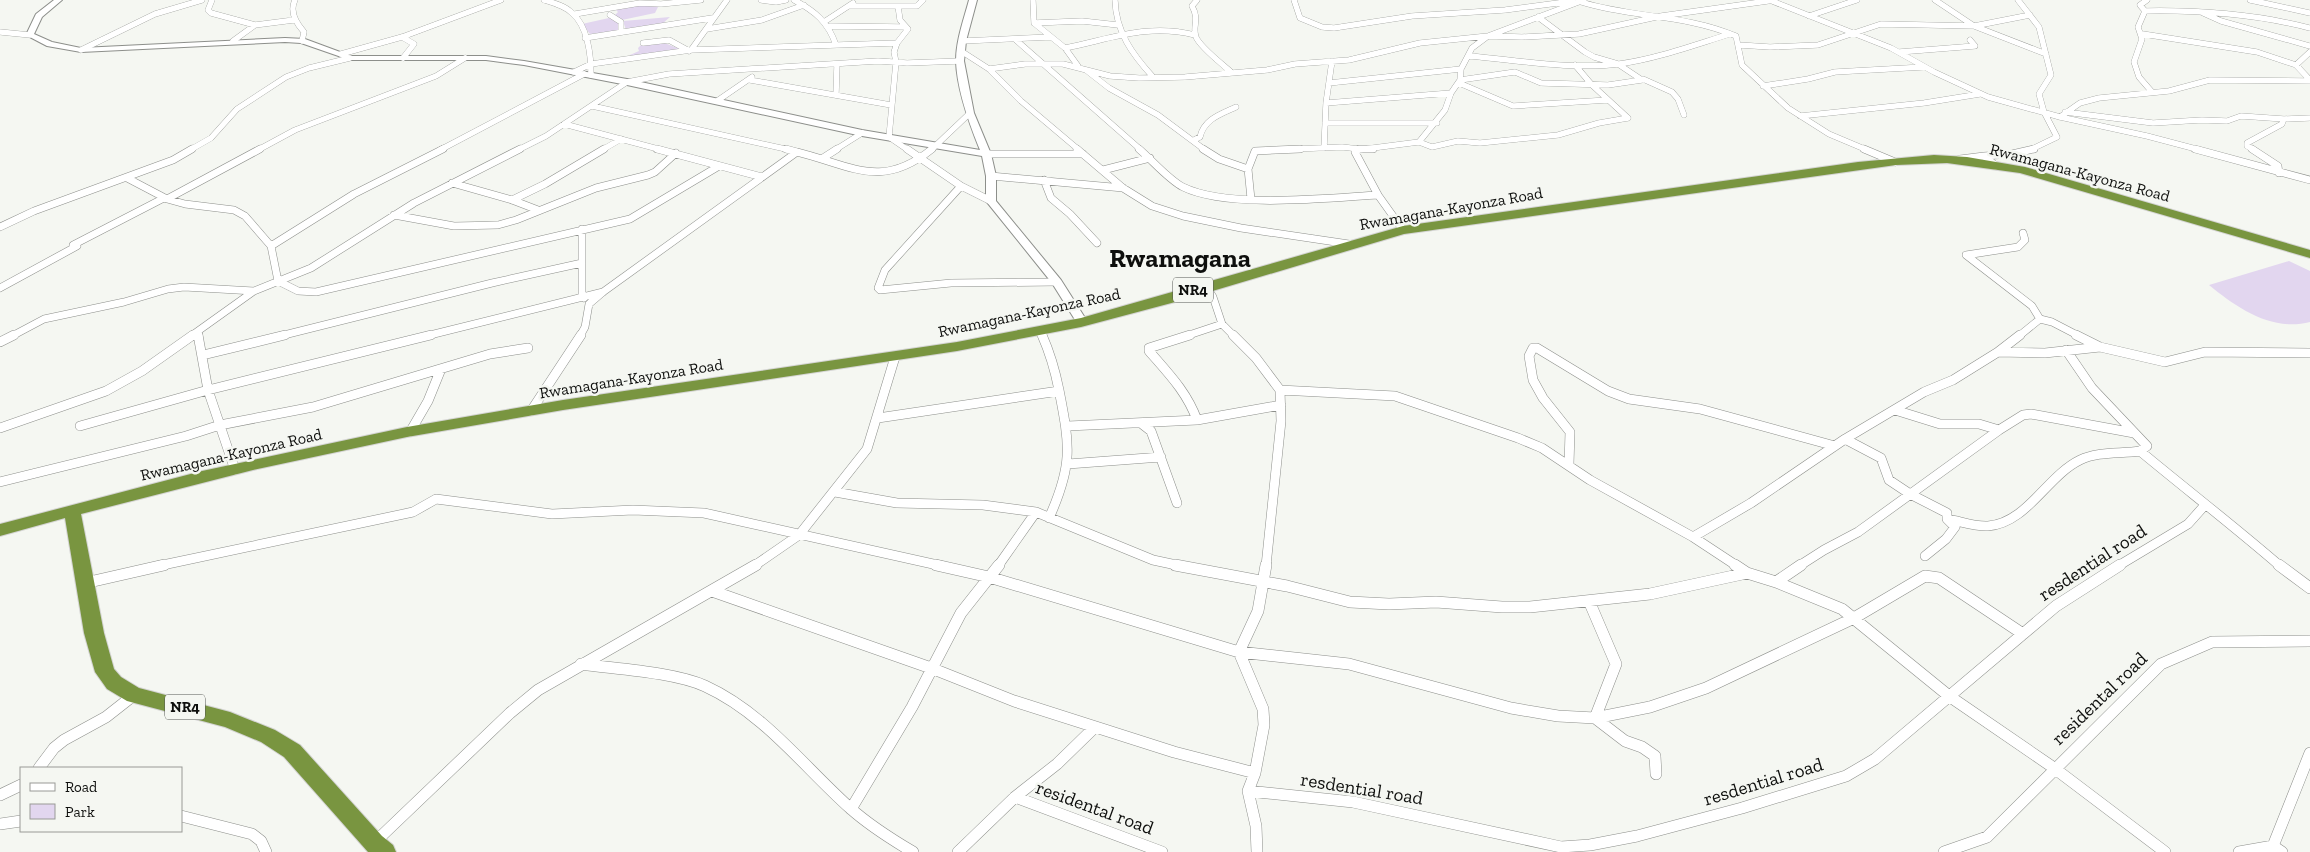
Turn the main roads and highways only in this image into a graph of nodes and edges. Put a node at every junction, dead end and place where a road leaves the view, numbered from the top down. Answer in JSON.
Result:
{"nodes":[{"id":1,"x":2310,"y":254,"type":"edge"},
{"id":2,"x":72,"y":510,"type":"junction"},
{"id":3,"x":0,"y":530,"type":"edge"},
{"id":4,"x":379,"y":848,"type":"edge"}],
"edges":[{"from":1,"to":2,"type":"highway","name":"Rwamagana-Kayonza Road","number":"NR4"},
{"from":2,"to":3,"type":"highway","number":"NR4"},
{"from":2,"to":4,"type":"highway","number":"NR4"}]}
